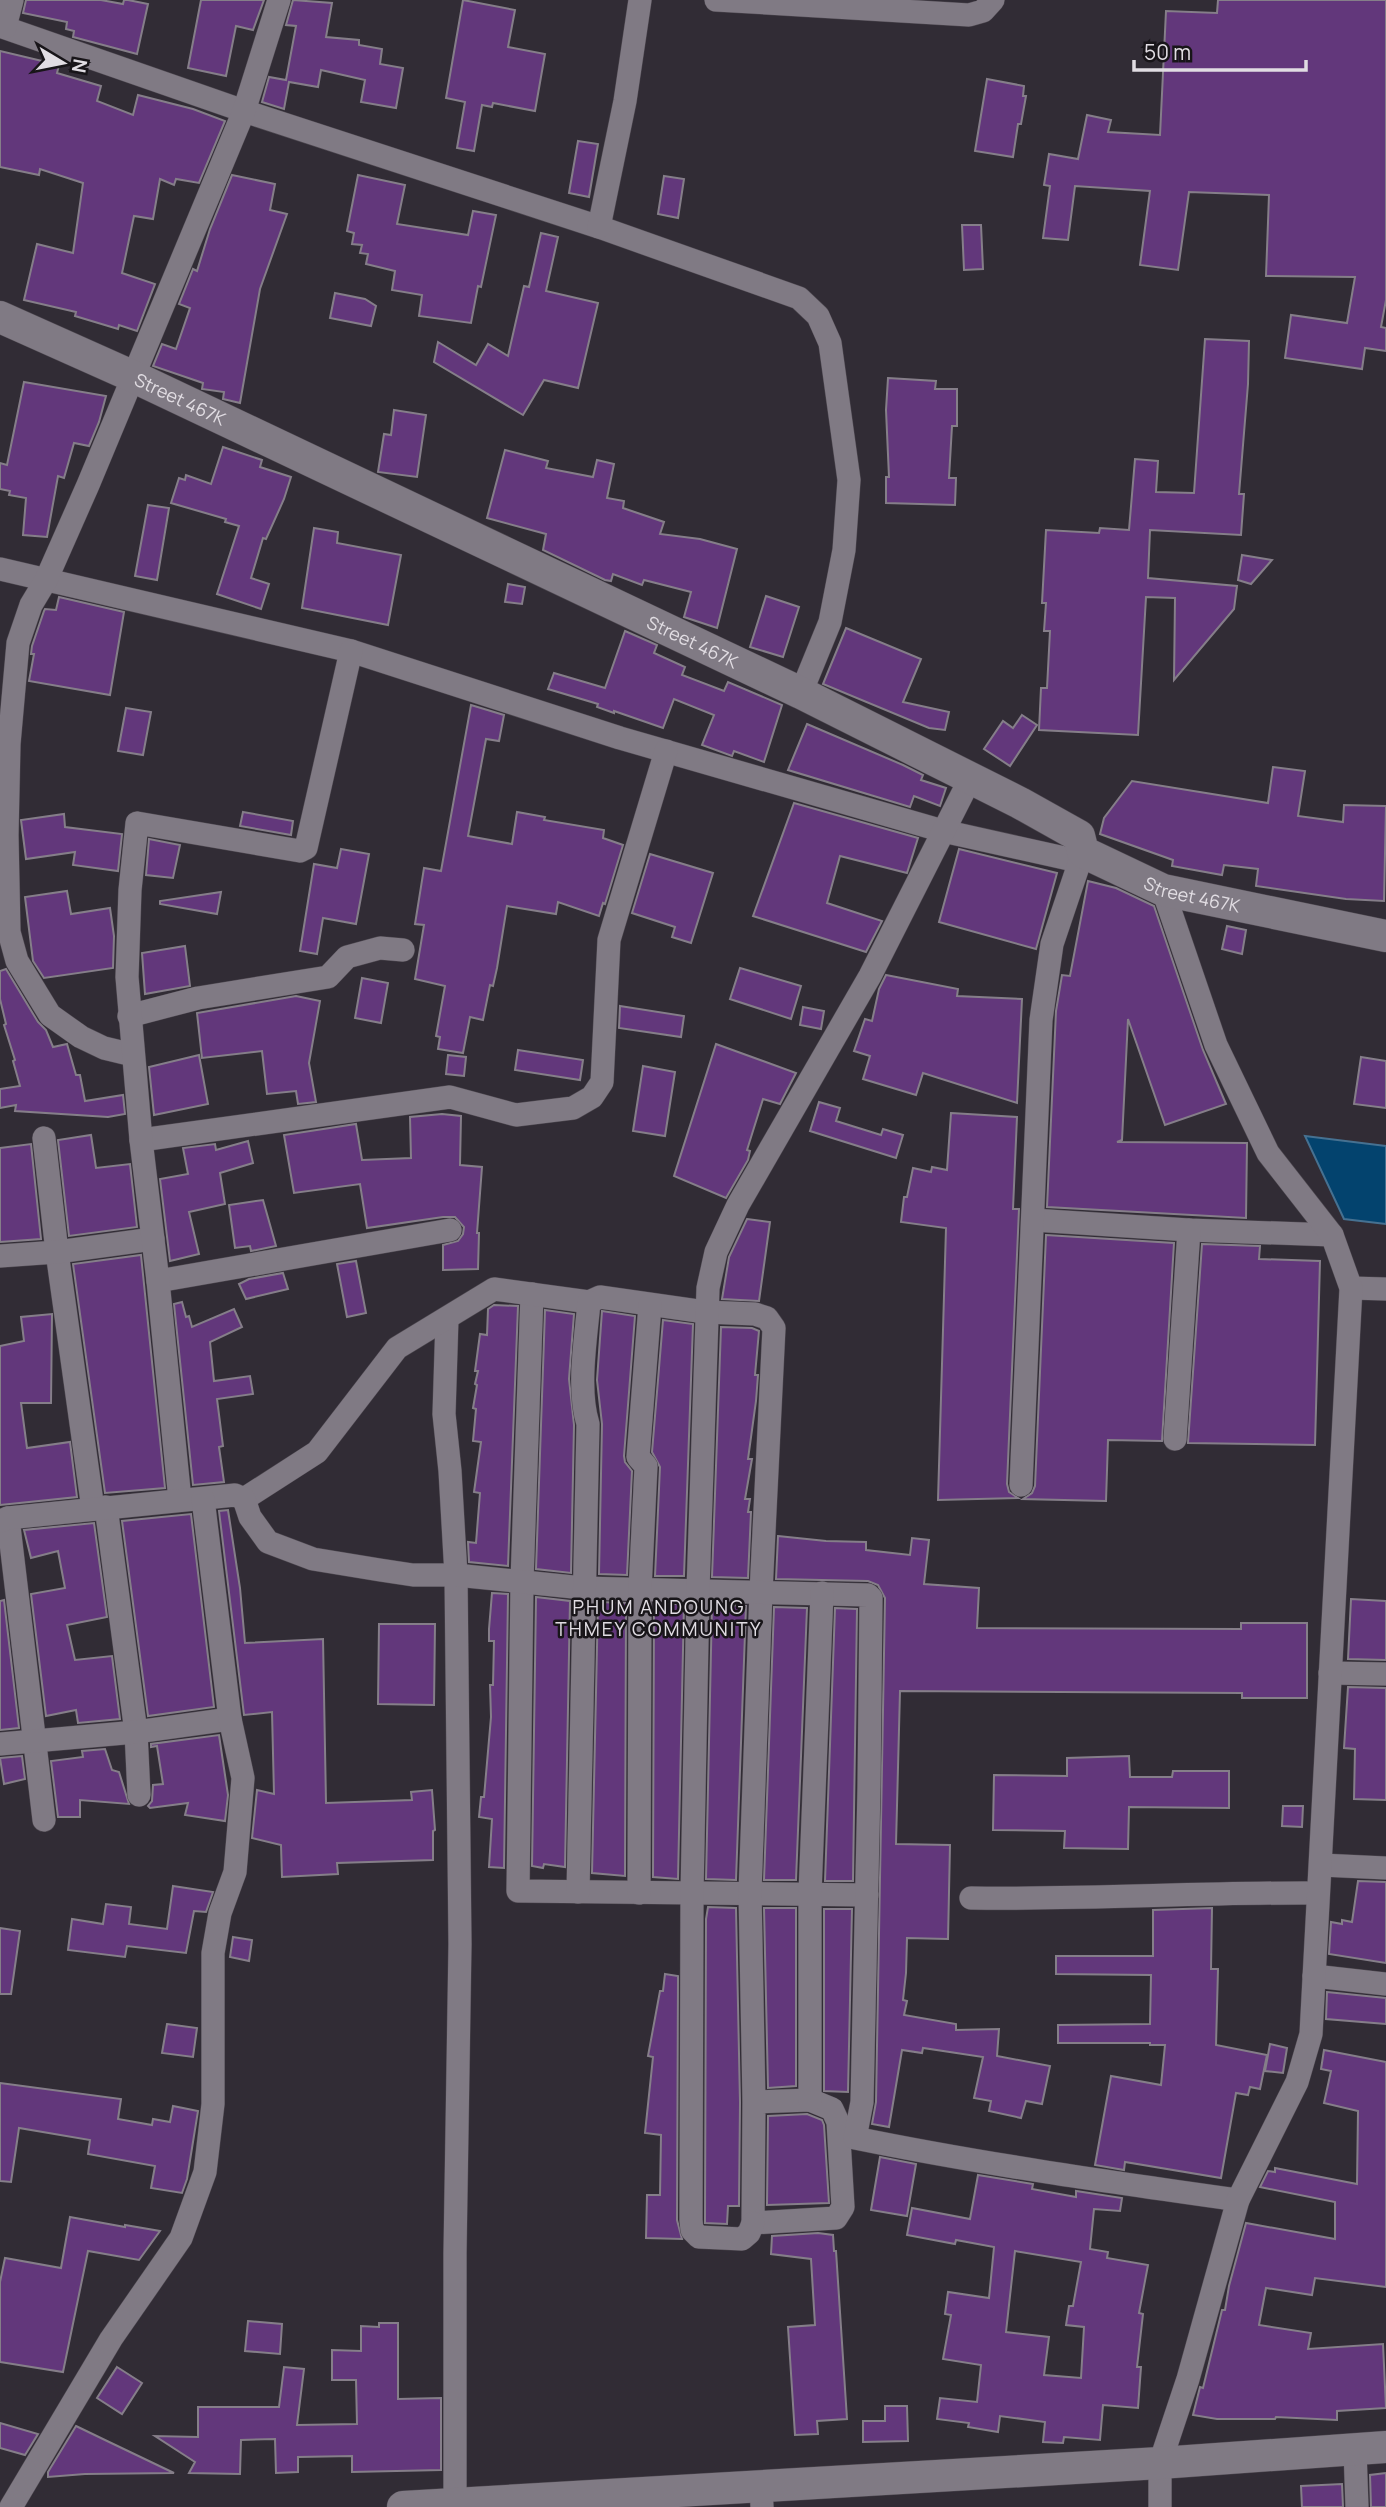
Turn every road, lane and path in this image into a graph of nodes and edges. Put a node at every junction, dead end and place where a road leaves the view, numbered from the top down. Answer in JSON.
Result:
{"nodes":[{"id":1,"x":12,"y":0,"type":"edge"},
{"id":2,"x":279,"y":0,"type":"edge"},
{"id":3,"x":640,"y":0,"type":"edge"},
{"id":4,"x":716,"y":0,"type":"edge"},
{"id":5,"x":993,"y":0,"type":"edge"},
{"id":6,"x":761,"y":2,"type":"edge"},
{"id":7,"x":872,"y":5,"type":"edge"},
{"id":8,"x":2,"y":26,"type":"edge"},
{"id":9,"x":244,"y":111,"type":"junction"},
{"id":10,"x":599,"y":227,"type":"junction"},
{"id":11,"x":0,"y":317,"type":"edge"},
{"id":12,"x":132,"y":376,"type":"junction"},
{"id":13,"x":0,"y":569,"type":"edge"},
{"id":14,"x":46,"y":580,"type":"junction"},
{"id":15,"x":351,"y":651,"type":"junction"},
{"id":16,"x":801,"y":693,"type":"junction"},
{"id":17,"x":666,"y":751,"type":"junction"},
{"id":18,"x":970,"y":779,"type":"junction"},
{"id":19,"x":943,"y":831,"type":"junction"},
{"id":20,"x":1083,"y":852,"type":"junction"},
{"id":21,"x":1163,"y":890,"type":"junction"},
{"id":22,"x":1386,"y":936,"type":"edge"},
{"id":23,"x":403,"y":950,"type":"dead end"},
{"id":24,"x":130,"y":1016,"type":"junction"},
{"id":25,"x":132,"y":1055,"type":"junction"},
{"id":26,"x":44,"y":1138,"type":"dead end"},
{"id":27,"x":141,"y":1140,"type":"junction"},
{"id":28,"x":1033,"y":1220,"type":"junction"},
{"id":29,"x":450,"y":1230,"type":"dead end"},
{"id":30,"x":1189,"y":1230,"type":"junction"},
{"id":31,"x":1332,"y":1235,"type":"junction"},
{"id":32,"x":153,"y":1239,"type":"junction"},
{"id":33,"x":57,"y":1252,"type":"junction"},
{"id":34,"x":0,"y":1256,"type":"edge"},
{"id":35,"x":158,"y":1281,"type":"junction"},
{"id":36,"x":1350,"y":1288,"type":"junction"},
{"id":37,"x":1386,"y":1289,"type":"edge"},
{"id":38,"x":531,"y":1294,"type":"junction"},
{"id":39,"x":589,"y":1302,"type":"junction"},
{"id":40,"x":650,"y":1305,"type":"junction"},
{"id":41,"x":705,"y":1312,"type":"junction"},
{"id":42,"x":447,"y":1319,"type":"junction"},
{"id":43,"x":1175,"y":1439,"type":"dead end"},
{"id":44,"x":1021,"y":1485,"type":"dead end"},
{"id":45,"x":191,"y":1499,"type":"junction"},
{"id":46,"x":244,"y":1499,"type":"junction"},
{"id":47,"x":99,"y":1508,"type":"junction"},
{"id":48,"x":4,"y":1520,"type":"edge"},
{"id":49,"x":456,"y":1576,"type":"junction"},
{"id":50,"x":523,"y":1581,"type":"junction"},
{"id":51,"x":583,"y":1588,"type":"junction"},
{"id":52,"x":640,"y":1590,"type":"junction"},
{"id":53,"x":698,"y":1590,"type":"junction"},
{"id":54,"x":761,"y":1592,"type":"junction"},
{"id":55,"x":822,"y":1593,"type":"junction"},
{"id":56,"x":1330,"y":1673,"type":"junction"},
{"id":57,"x":1386,"y":1674,"type":"edge"},
{"id":58,"x":230,"y":1719,"type":"junction"},
{"id":59,"x":136,"y":1732,"type":"junction"},
{"id":60,"x":36,"y":1739,"type":"junction"},
{"id":61,"x":0,"y":1744,"type":"edge"},
{"id":62,"x":139,"y":1795,"type":"dead end"},
{"id":63,"x":44,"y":1820,"type":"dead end"},
{"id":64,"x":1321,"y":1865,"type":"junction"},
{"id":65,"x":1386,"y":1868,"type":"edge"},
{"id":66,"x":578,"y":1892,"type":"junction"},
{"id":67,"x":750,"y":1892,"type":"junction"},
{"id":68,"x":639,"y":1893,"type":"junction"},
{"id":69,"x":810,"y":1893,"type":"junction"},
{"id":70,"x":1318,"y":1893,"type":"junction"},
{"id":71,"x":692,"y":1894,"type":"junction"},
{"id":72,"x":867,"y":1895,"type":"junction"},
{"id":73,"x":971,"y":1898,"type":"dead end"},
{"id":74,"x":1314,"y":1976,"type":"junction"},
{"id":75,"x":1386,"y":1984,"type":"edge"},
{"id":76,"x":810,"y":2101,"type":"junction"},
{"id":77,"x":754,"y":2102,"type":"junction"},
{"id":78,"x":848,"y":2138,"type":"junction"},
{"id":79,"x":1238,"y":2200,"type":"junction"},
{"id":80,"x":753,"y":2223,"type":"junction"},
{"id":81,"x":1371,"y":2448,"type":"edge"},
{"id":82,"x":1160,"y":2463,"type":"junction"},
{"id":83,"x":762,"y":2496,"type":"edge"},
{"id":84,"x":455,"y":2506,"type":"edge"},
{"id":85,"x":11,"y":2507,"type":"edge"},
{"id":86,"x":403,"y":2507,"type":"edge"},
{"id":87,"x":1160,"y":2507,"type":"edge"},
{"id":88,"x":1357,"y":2507,"type":"edge"}],
"edges":[{"from":1,"to":8,"type":"street"},
{"from":2,"to":9,"type":"street"},
{"from":3,"to":10,"type":"street"},
{"from":4,"to":6,"type":"street"},
{"from":5,"to":7,"type":"street"},
{"from":6,"to":7,"type":"street"},
{"from":8,"to":9,"type":"street"},
{"from":9,"to":10,"type":"street"},
{"from":9,"to":12,"type":"street"},
{"from":10,"to":16,"type":"street"},
{"from":11,"to":12,"type":"street","name":"Street 467K"},
{"from":12,"to":14,"type":"street"},
{"from":12,"to":16,"type":"street","name":"Street 467K"},
{"from":13,"to":14,"type":"street"},
{"from":14,"to":15,"type":"street"},
{"from":14,"to":25,"type":"street"},
{"from":15,"to":17,"type":"street"},
{"from":15,"to":24,"type":"street"},
{"from":16,"to":18,"type":"street","name":"Street 467K"},
{"from":17,"to":19,"type":"street"},
{"from":17,"to":27,"type":"street"},
{"from":18,"to":19,"type":"street"},
{"from":18,"to":20,"type":"street","name":"Street 467K"},
{"from":19,"to":20,"type":"street"},
{"from":19,"to":41,"type":"street"},
{"from":20,"to":21,"type":"street","name":"Street 467K"},
{"from":20,"to":28,"type":"street"},
{"from":21,"to":22,"type":"street","name":"Street 467K"},
{"from":21,"to":31,"type":"street"},
{"from":23,"to":24,"type":"street"},
{"from":24,"to":25,"type":"street"},
{"from":25,"to":27,"type":"street"},
{"from":26,"to":33,"type":"street"},
{"from":27,"to":32,"type":"street"},
{"from":28,"to":30,"type":"street"},
{"from":28,"to":44,"type":"street"},
{"from":29,"to":35,"type":"street"},
{"from":30,"to":31,"type":"street"},
{"from":30,"to":43,"type":"street"},
{"from":31,"to":36,"type":"street"},
{"from":32,"to":33,"type":"street"},
{"from":32,"to":35,"type":"street"},
{"from":33,"to":34,"type":"street"},
{"from":33,"to":47,"type":"street"},
{"from":35,"to":45,"type":"street"},
{"from":36,"to":37,"type":"street"},
{"from":36,"to":56,"type":"street"},
{"from":38,"to":39,"type":"street"},
{"from":38,"to":42,"type":"street"},
{"from":38,"to":50,"type":"street"},
{"from":39,"to":40,"type":"street"},
{"from":39,"to":51,"type":"street"},
{"from":40,"to":41,"type":"street"},
{"from":40,"to":52,"type":"street"},
{"from":41,"to":53,"type":"street"},
{"from":41,"to":54,"type":"street"},
{"from":42,"to":46,"type":"street"},
{"from":42,"to":49,"type":"street"},
{"from":45,"to":46,"type":"street"},
{"from":45,"to":47,"type":"street"},
{"from":45,"to":58,"type":"street"},
{"from":46,"to":49,"type":"street"},
{"from":47,"to":48,"type":"street"},
{"from":47,"to":59,"type":"street"},
{"from":48,"to":60,"type":"street"},
{"from":49,"to":50,"type":"street"},
{"from":49,"to":84,"type":"street"},
{"from":50,"to":51,"type":"street"},
{"from":50,"to":66,"type":"street"},
{"from":51,"to":52,"type":"street"},
{"from":51,"to":66,"type":"street"},
{"from":52,"to":53,"type":"street"},
{"from":52,"to":68,"type":"street"},
{"from":53,"to":54,"type":"street"},
{"from":53,"to":71,"type":"street"},
{"from":54,"to":55,"type":"street"},
{"from":54,"to":67,"type":"street"},
{"from":55,"to":69,"type":"street"},
{"from":55,"to":72,"type":"street"},
{"from":56,"to":57,"type":"street"},
{"from":56,"to":64,"type":"street"},
{"from":58,"to":59,"type":"street"},
{"from":58,"to":85,"type":"street"},
{"from":59,"to":60,"type":"street"},
{"from":59,"to":62,"type":"street"},
{"from":60,"to":61,"type":"street"},
{"from":60,"to":63,"type":"street"},
{"from":64,"to":65,"type":"street"},
{"from":64,"to":70,"type":"street"},
{"from":66,"to":68,"type":"street"},
{"from":67,"to":69,"type":"street"},
{"from":67,"to":71,"type":"street"},
{"from":67,"to":77,"type":"street"},
{"from":68,"to":71,"type":"street"},
{"from":69,"to":72,"type":"street"},
{"from":69,"to":76,"type":"street"},
{"from":70,"to":73,"type":"street"},
{"from":70,"to":74,"type":"street"},
{"from":71,"to":80,"type":"street"},
{"from":72,"to":78,"type":"street"},
{"from":74,"to":75,"type":"street"},
{"from":74,"to":79,"type":"street"},
{"from":76,"to":77,"type":"street"},
{"from":76,"to":78,"type":"street"},
{"from":77,"to":80,"type":"street"},
{"from":78,"to":79,"type":"street"},
{"from":78,"to":80,"type":"street"},
{"from":79,"to":82,"type":"street"},
{"from":81,"to":82,"type":"street"},
{"from":81,"to":88,"type":"street"},
{"from":82,"to":83,"type":"street"},
{"from":82,"to":87,"type":"street"},
{"from":83,"to":84,"type":"street"},
{"from":84,"to":86,"type":"street"}]}
